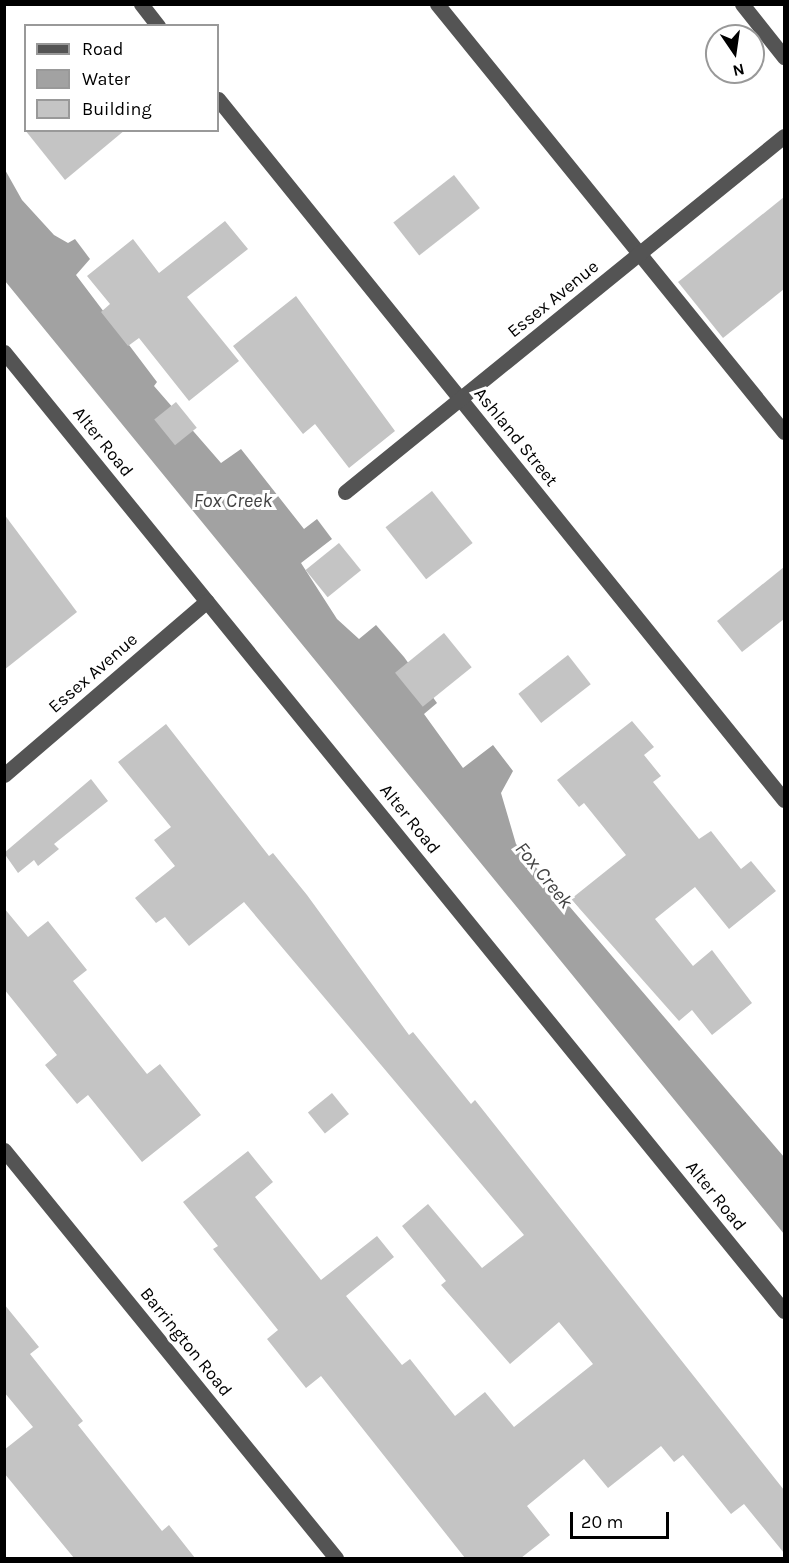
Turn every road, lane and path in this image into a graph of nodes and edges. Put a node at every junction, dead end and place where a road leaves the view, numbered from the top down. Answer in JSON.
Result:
{"nodes":[{"id":1,"x":141,"y":4,"type":"edge"},
{"id":2,"x":437,"y":4,"type":"edge"},
{"id":3,"x":742,"y":4,"type":"edge"},
{"id":4,"x":156,"y":24,"type":"edge"},
{"id":5,"x":784,"y":57,"type":"edge"},
{"id":6,"x":219,"y":100,"type":"edge"},
{"id":7,"x":784,"y":136,"type":"edge"},
{"id":8,"x":640,"y":254,"type":"junction"},
{"id":9,"x":4,"y":352,"type":"edge"},
{"id":10,"x":460,"y":399,"type":"junction"},
{"id":11,"x":784,"y":432,"type":"edge"},
{"id":12,"x":345,"y":492,"type":"dead end"},
{"id":13,"x":207,"y":601,"type":"junction"},
{"id":14,"x":4,"y":775,"type":"edge"},
{"id":15,"x":784,"y":800,"type":"edge"},
{"id":16,"x":4,"y":1150,"type":"edge"},
{"id":17,"x":784,"y":1311,"type":"edge"},
{"id":18,"x":336,"y":1558,"type":"edge"}],
"edges":[{"from":1,"to":4,"type":"street"},
{"from":2,"to":8,"type":"street"},
{"from":3,"to":5,"type":"street"},
{"from":6,"to":10,"type":"street","name":"Ashland Street"},
{"from":7,"to":8,"type":"street","name":"Essex Avenue"},
{"from":8,"to":10,"type":"street","name":"Essex Avenue"},
{"from":8,"to":11,"type":"street"},
{"from":9,"to":13,"type":"street","name":"Alter Road"},
{"from":10,"to":12,"type":"street","name":"Essex Avenue"},
{"from":10,"to":15,"type":"street","name":"Ashland Street"},
{"from":13,"to":14,"type":"street","name":"Essex Avenue"},
{"from":13,"to":17,"type":"street","name":"Alter Road"},
{"from":16,"to":18,"type":"street","name":"Barrington Road"}]}
